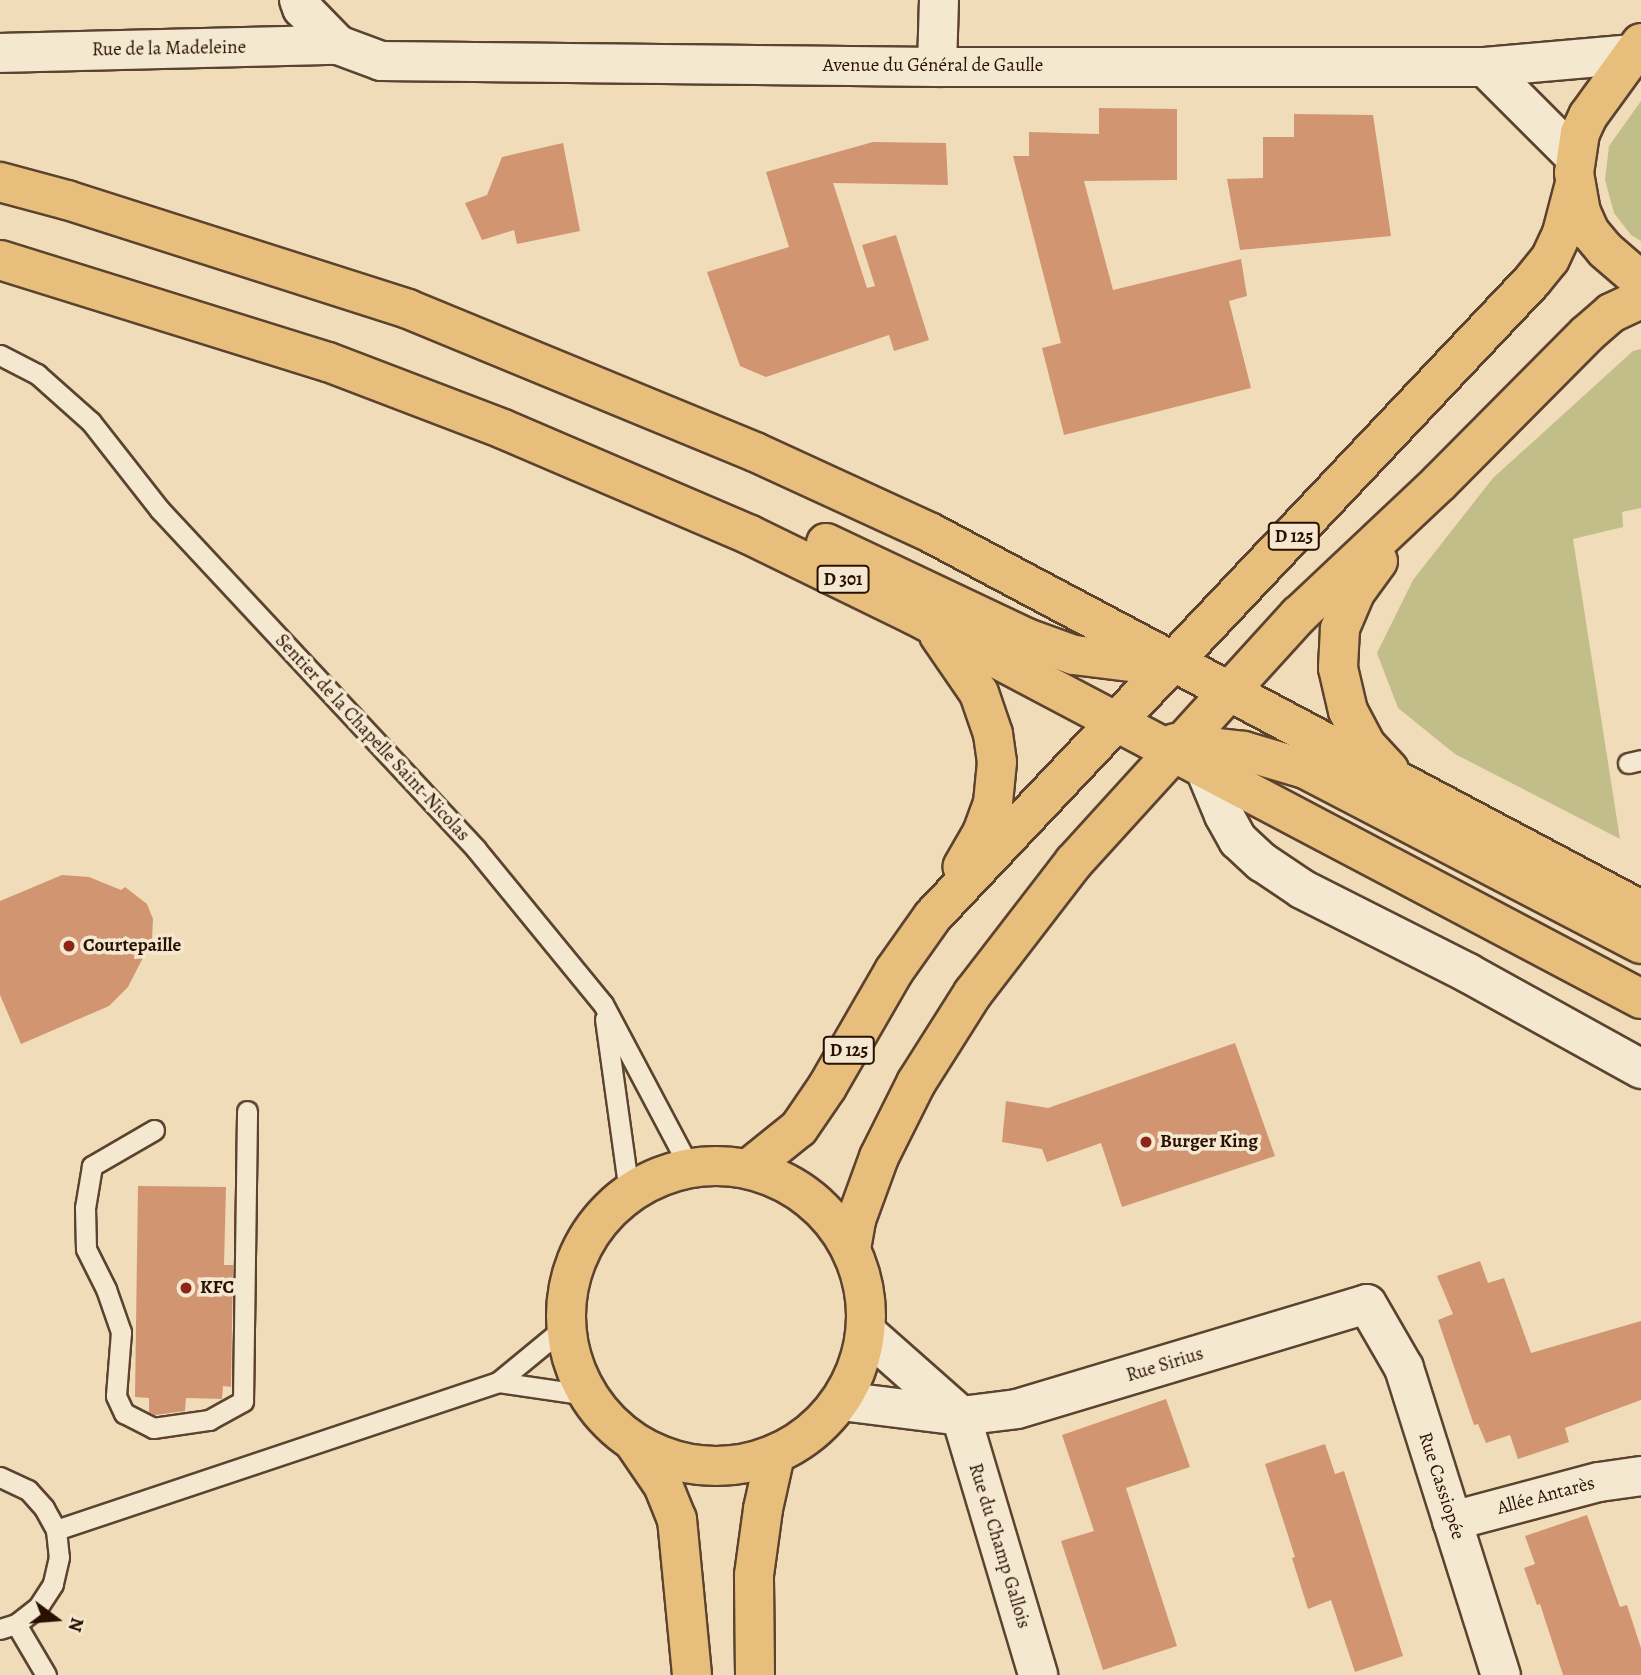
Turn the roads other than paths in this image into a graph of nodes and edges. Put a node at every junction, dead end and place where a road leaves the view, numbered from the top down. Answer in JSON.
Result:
{"nodes":[{"id":1,"x":299,"y":0,"type":"edge"},
{"id":2,"x":939,"y":0,"type":"edge"},
{"id":3,"x":338,"y":45,"type":"junction"},
{"id":4,"x":1637,"y":48,"type":"edge"},
{"id":5,"x":0,"y":53,"type":"edge"},
{"id":6,"x":937,"y":66,"type":"junction"},
{"id":7,"x":1485,"y":67,"type":"junction"},
{"id":8,"x":1574,"y":171,"type":"junction"},
{"id":9,"x":0,"y":182,"type":"edge"},
{"id":10,"x":0,"y":260,"type":"edge"},
{"id":11,"x":1641,"y":281,"type":"edge"},
{"id":12,"x":1641,"y":299,"type":"edge"},
{"id":13,"x":0,"y":355,"type":"edge"},
{"id":14,"x":328,"y":362,"type":"junction"},
{"id":15,"x":1439,"y":483,"type":"junction"},
{"id":16,"x":931,"y":625,"type":"junction"},
{"id":17,"x":1271,"y":647,"type":"junction"},
{"id":18,"x":1176,"y":666,"type":"junction"},
{"id":19,"x":1230,"y":691,"type":"junction"},
{"id":20,"x":1117,"y":723,"type":"junction"},
{"id":21,"x":1178,"y":751,"type":"junction"},
{"id":22,"x":1081,"y":760,"type":"junction"},
{"id":23,"x":1400,"y":782,"type":"junction"},
{"id":24,"x":1641,"y":910,"type":"edge"},
{"id":25,"x":933,"y":916,"type":"junction"},
{"id":26,"x":1641,"y":944,"type":"edge"},
{"id":27,"x":1641,"y":999,"type":"edge"},
{"id":28,"x":603,"y":1004,"type":"junction"},
{"id":29,"x":1641,"y":1069,"type":"edge"},
{"id":30,"x":247,"y":1111,"type":"dead end"},
{"id":31,"x":154,"y":1130,"type":"dead end"},
{"id":32,"x":690,"y":1168,"type":"junction"},
{"id":33,"x":748,"y":1169,"type":"junction"},
{"id":34,"x":629,"y":1193,"type":"junction"},
{"id":35,"x":851,"y":1249,"type":"junction"},
{"id":36,"x":1367,"y":1304,"type":"joint"},
{"id":37,"x":566,"y":1326,"type":"junction"},
{"id":38,"x":866,"y":1332,"type":"junction"},
{"id":39,"x":498,"y":1382,"type":"junction"},
{"id":40,"x":587,"y":1395,"type":"junction"},
{"id":41,"x":841,"y":1401,"type":"junction"},
{"id":42,"x":961,"y":1416,"type":"junction"},
{"id":43,"x":635,"y":1444,"type":"junction"},
{"id":44,"x":775,"y":1455,"type":"junction"},
{"id":45,"x":1641,"y":1476,"type":"edge"},
{"id":46,"x":0,"y":1477,"type":"edge"},
{"id":47,"x":1452,"y":1521,"type":"junction"},
{"id":48,"x":55,"y":1530,"type":"junction"},
{"id":49,"x":8,"y":1626,"type":"edge"},
{"id":50,"x":46,"y":1675,"type":"edge"},
{"id":51,"x":692,"y":1675,"type":"edge"},
{"id":52,"x":755,"y":1675,"type":"edge"},
{"id":53,"x":1038,"y":1675,"type":"edge"},
{"id":54,"x":1501,"y":1675,"type":"edge"}],
"edges":[{"from":1,"to":3,"type":"street"},
{"from":2,"to":6,"type":"street"},
{"from":3,"to":5,"type":"street","name":"Rue de la Madeleine"},
{"from":3,"to":6,"type":"street","name":"Avenue du Général de Gaulle"},
{"from":4,"to":7,"type":"street","name":"Avenue du Général de Gaulle"},
{"from":4,"to":8,"type":"main road","number":"D 125"},
{"from":6,"to":7,"type":"street","name":"Avenue du Général de Gaulle"},
{"from":7,"to":8,"type":"street"},
{"from":8,"to":11,"type":"main road"},
{"from":8,"to":18,"type":"main road","number":"D 125"},
{"from":9,"to":18,"type":"main road"},
{"from":10,"to":14,"type":"main road","number":"D 301"},
{"from":12,"to":15,"type":"main road"},
{"from":13,"to":28,"type":"lane","name":"Sentier de la Chapelle Saint-Nicolas"},
{"from":14,"to":16,"type":"main road","number":"D 301"},
{"from":14,"to":18,"type":"main road"},
{"from":15,"to":17,"type":"main road"},
{"from":15,"to":23,"type":"main road"},
{"from":16,"to":20,"type":"main road","number":"D 301"},
{"from":16,"to":25,"type":"main road"},
{"from":17,"to":18,"type":"main road"},
{"from":17,"to":19,"type":"main road"},
{"from":18,"to":19,"type":"main road"},
{"from":18,"to":20,"type":"main road","number":"D 125"},
{"from":19,"to":21,"type":"main road"},
{"from":19,"to":23,"type":"main road"},
{"from":20,"to":21,"type":"main road","number":"D 301"},
{"from":20,"to":22,"type":"main road","number":"D 125"},
{"from":21,"to":22,"type":"main road"},
{"from":21,"to":26,"type":"main road"},
{"from":21,"to":27,"type":"main road","number":"D 301"},
{"from":21,"to":29,"type":"street"},
{"from":21,"to":35,"type":"main road"},
{"from":22,"to":25,"type":"main road","number":"D 125"},
{"from":23,"to":24,"type":"main road"},
{"from":25,"to":33,"type":"main road","number":"D 125"},
{"from":28,"to":32,"type":"lane","name":"Sentier de la Chapelle Saint-Nicolas"},
{"from":28,"to":34,"type":"lane"},
{"from":30,"to":31,"type":"lane"},
{"from":32,"to":33,"type":"main road"},
{"from":32,"to":34,"type":"main road"},
{"from":33,"to":35,"type":"main road"},
{"from":34,"to":37,"type":"main road"},
{"from":35,"to":38,"type":"main road"},
{"from":36,"to":42,"type":"street","name":"Rue Sirius"},
{"from":36,"to":47,"type":"street","name":"Rue Cassiopée"},
{"from":37,"to":39,"type":"lane"},
{"from":37,"to":40,"type":"main road"},
{"from":38,"to":41,"type":"main road"},
{"from":38,"to":42,"type":"street"},
{"from":39,"to":40,"type":"lane"},
{"from":39,"to":48,"type":"lane"},
{"from":40,"to":43,"type":"main road"},
{"from":41,"to":42,"type":"street"},
{"from":41,"to":44,"type":"main road"},
{"from":42,"to":53,"type":"street","name":"Rue du Champ Gallois"},
{"from":43,"to":44,"type":"main road"},
{"from":43,"to":51,"type":"main road"},
{"from":44,"to":52,"type":"main road"},
{"from":45,"to":47,"type":"street","name":"Allée Antarès"},
{"from":46,"to":48,"type":"lane"},
{"from":47,"to":54,"type":"street","name":"Rue Cassiopée"},
{"from":48,"to":49,"type":"lane"},
{"from":49,"to":50,"type":"lane"}]}
